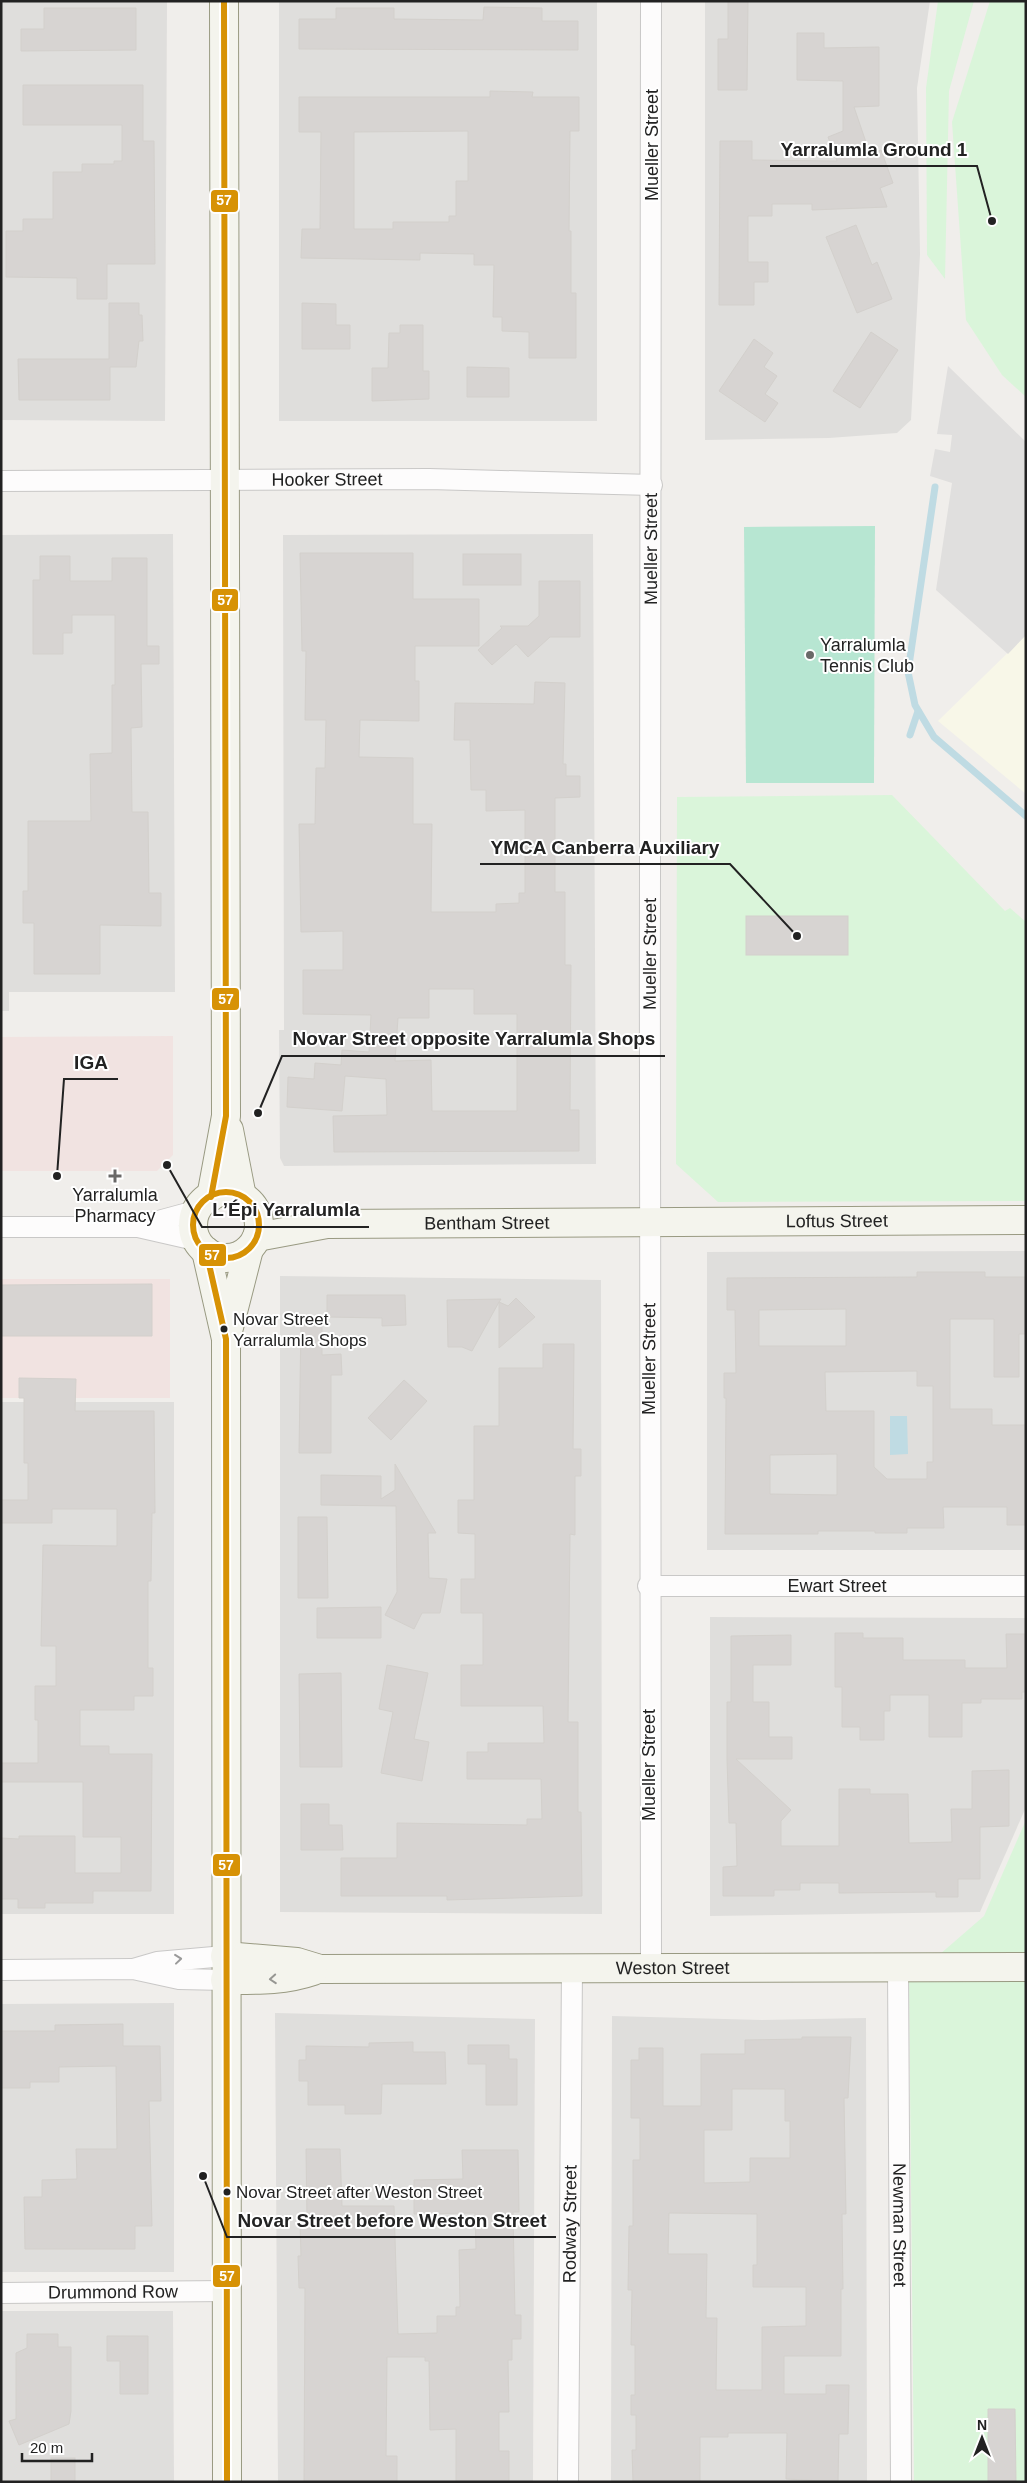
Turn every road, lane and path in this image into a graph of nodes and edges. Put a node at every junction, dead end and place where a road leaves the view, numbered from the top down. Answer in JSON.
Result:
{"nodes":[{"id":1,"x":224,"y":1,"type":"edge"},
{"id":2,"x":651,"y":1,"type":"edge"},
{"id":3,"x":1,"y":480,"type":"edge"},
{"id":4,"x":225,"y":480,"type":"junction"},
{"id":5,"x":652,"y":485,"type":"junction"},
{"id":6,"x":226,"y":1116,"type":"junction"},
{"id":7,"x":249,"y":1203,"type":"junction"},
{"id":8,"x":203,"y":1204,"type":"junction"},
{"id":9,"x":1026,"y":1220,"type":"edge"},
{"id":10,"x":648,"y":1222,"type":"junction"},
{"id":11,"x":327,"y":1224,"type":"junction"},
{"id":12,"x":1,"y":1227,"type":"edge"},
{"id":13,"x":138,"y":1227,"type":"junction"},
{"id":14,"x":253,"y":1243,"type":"junction"},
{"id":15,"x":201,"y":1246,"type":"junction"},
{"id":16,"x":226,"y":1339,"type":"junction"},
{"id":17,"x":648,"y":1586,"type":"junction"},
{"id":18,"x":1026,"y":1586,"type":"edge"},
{"id":19,"x":898,"y":1967,"type":"junction"},
{"id":20,"x":1026,"y":1967,"type":"edge"},
{"id":21,"x":225,"y":1968,"type":"junction"},
{"id":22,"x":572,"y":1968,"type":"junction"},
{"id":23,"x":650,"y":1968,"type":"junction"},
{"id":24,"x":1,"y":1970,"type":"edge"},
{"id":25,"x":226,"y":2291,"type":"junction"},
{"id":26,"x":1,"y":2292,"type":"edge"},
{"id":27,"x":226,"y":2482,"type":"edge"},
{"id":28,"x":568,"y":2482,"type":"edge"},
{"id":29,"x":901,"y":2482,"type":"edge"}],
"edges":[{"from":1,"to":4,"type":"main road"},
{"from":2,"to":5,"type":"street","name":"Mueller Street"},
{"from":3,"to":4,"type":"street","name":"Hooker Street"},
{"from":4,"to":5,"type":"street","name":"Hooker Street"},
{"from":4,"to":6,"type":"main road"},
{"from":5,"to":10,"type":"street","name":"Mueller Street"},
{"from":6,"to":7,"type":"main road"},
{"from":6,"to":8,"type":"main road"},
{"from":7,"to":8,"type":"main road"},
{"from":7,"to":11,"type":"main road","name":"Bentham Street"},
{"from":7,"to":14,"type":"main road"},
{"from":8,"to":13,"type":"street"},
{"from":8,"to":15,"type":"main road"},
{"from":9,"to":10,"type":"main road","name":"Loftus Street"},
{"from":10,"to":11,"type":"main road","name":"Bentham Street"},
{"from":10,"to":17,"type":"street","name":"Mueller Street"},
{"from":11,"to":14,"type":"main road","name":"Bentham Street"},
{"from":12,"to":13,"type":"street"},
{"from":13,"to":15,"type":"street"},
{"from":14,"to":15,"type":"main road"},
{"from":14,"to":16,"type":"main road"},
{"from":15,"to":16,"type":"main road"},
{"from":16,"to":21,"type":"main road"},
{"from":17,"to":18,"type":"street","name":"Ewart Street"},
{"from":17,"to":23,"type":"street","name":"Mueller Street"},
{"from":19,"to":20,"type":"main road","name":"Weston Street"},
{"from":19,"to":23,"type":"main road","name":"Weston Street"},
{"from":19,"to":29,"type":"street","name":"Newman Street"},
{"from":21,"to":22,"type":"main road","name":"Weston Street"},
{"from":21,"to":24,"type":"street","name":"Weston Street"},
{"from":21,"to":25,"type":"main road"},
{"from":22,"to":23,"type":"main road","name":"Weston Street"},
{"from":22,"to":28,"type":"street","name":"Rodway Street"},
{"from":25,"to":26,"type":"street","name":"Drummond Row"},
{"from":25,"to":27,"type":"main road"}]}
